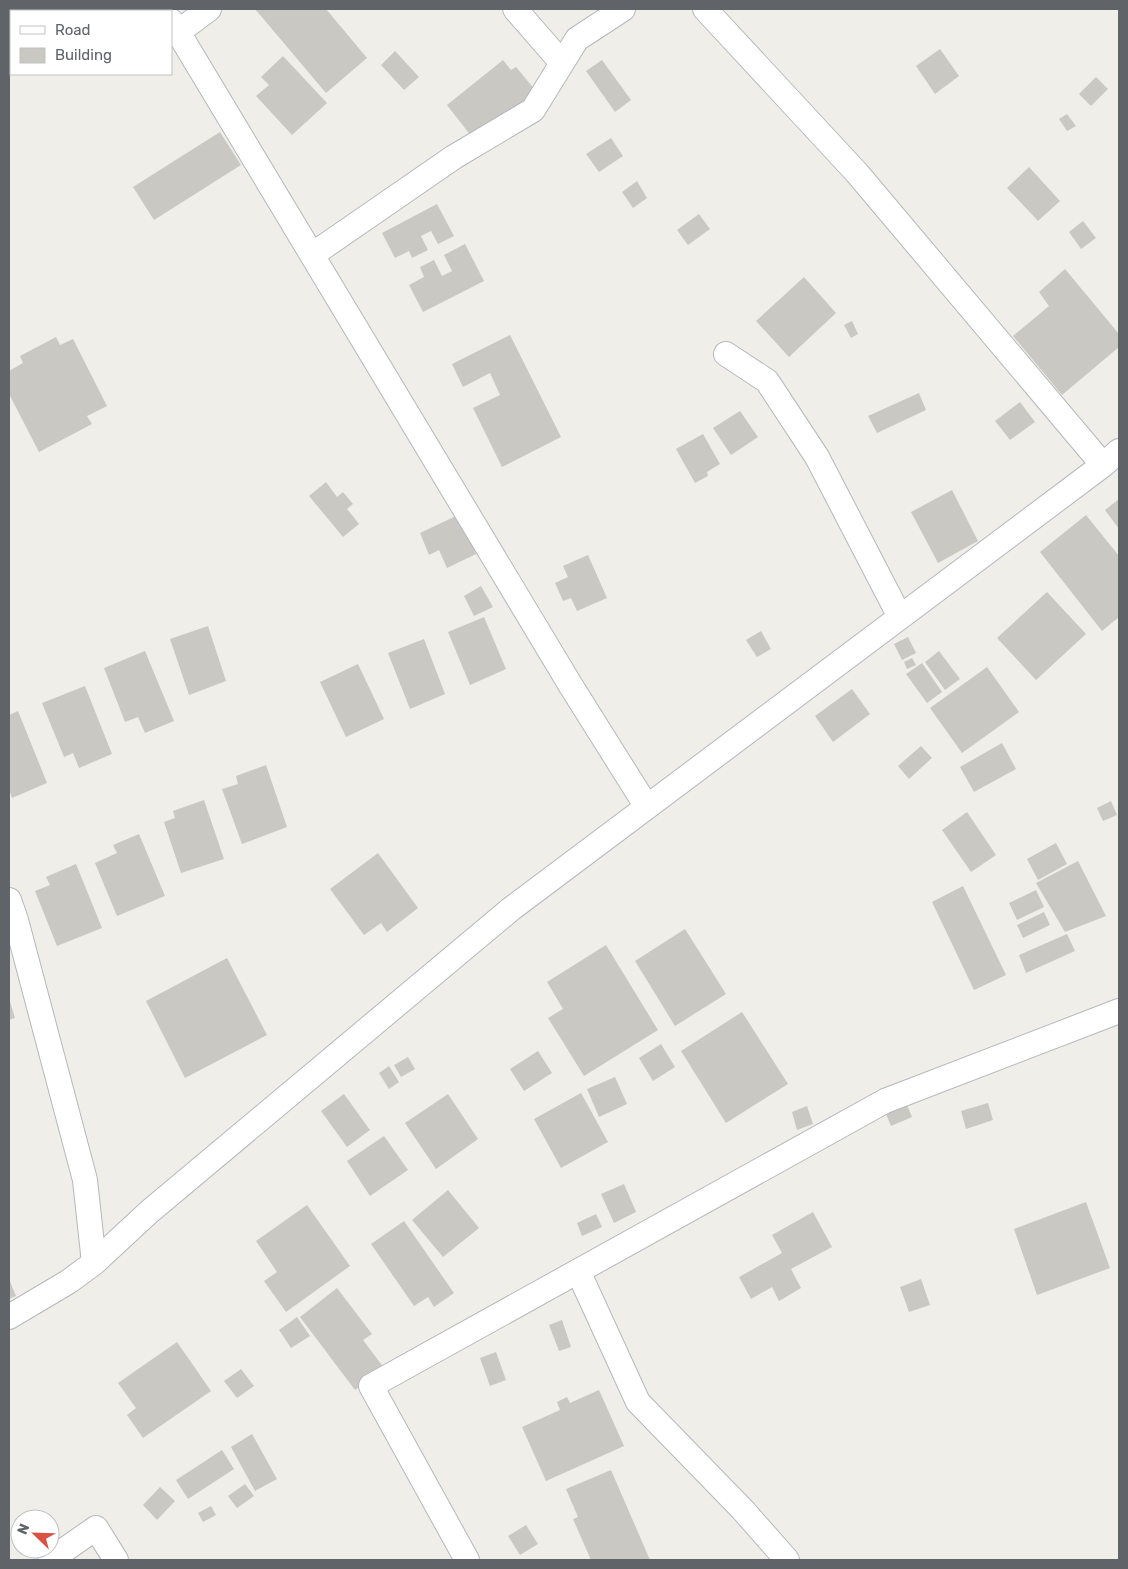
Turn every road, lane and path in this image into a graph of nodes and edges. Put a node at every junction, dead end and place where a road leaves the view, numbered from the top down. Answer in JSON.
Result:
{"nodes":[{"id":1,"x":209,"y":9,"type":"edge"},
{"id":2,"x":515,"y":9,"type":"edge"},
{"id":3,"x":623,"y":9,"type":"edge"},
{"id":4,"x":705,"y":9,"type":"edge"},
{"id":5,"x":175,"y":27,"type":"edge"},
{"id":6,"x":562,"y":63,"type":"junction"},
{"id":7,"x":312,"y":254,"type":"junction"},
{"id":8,"x":726,"y":354,"type":"dead end"},
{"id":9,"x":1111,"y":458,"type":"edge"},
{"id":10,"x":900,"y":617,"type":"junction"},
{"id":11,"x":647,"y":806,"type":"junction"},
{"id":12,"x":9,"y":900,"type":"edge"},
{"id":13,"x":1119,"y":1011,"type":"edge"},
{"id":14,"x":94,"y":1263,"type":"junction"},
{"id":15,"x":578,"y":1271,"type":"junction"},
{"id":16,"x":9,"y":1317,"type":"edge"},
{"id":17,"x":50,"y":1560,"type":"edge"},
{"id":18,"x":116,"y":1560,"type":"edge"},
{"id":19,"x":467,"y":1560,"type":"edge"},
{"id":20,"x":787,"y":1560,"type":"edge"}],
"edges":[{"from":1,"to":5,"type":"street"},
{"from":2,"to":6,"type":"street"},
{"from":3,"to":6,"type":"street"},
{"from":4,"to":9,"type":"street"},
{"from":5,"to":7,"type":"street"},
{"from":6,"to":7,"type":"street"},
{"from":7,"to":11,"type":"street"},
{"from":8,"to":10,"type":"street"},
{"from":9,"to":10,"type":"street"},
{"from":10,"to":11,"type":"street"},
{"from":11,"to":14,"type":"street"},
{"from":12,"to":14,"type":"street"},
{"from":13,"to":15,"type":"street"},
{"from":14,"to":16,"type":"street"},
{"from":15,"to":19,"type":"street"},
{"from":15,"to":20,"type":"street"},
{"from":17,"to":18,"type":"street"}]}
